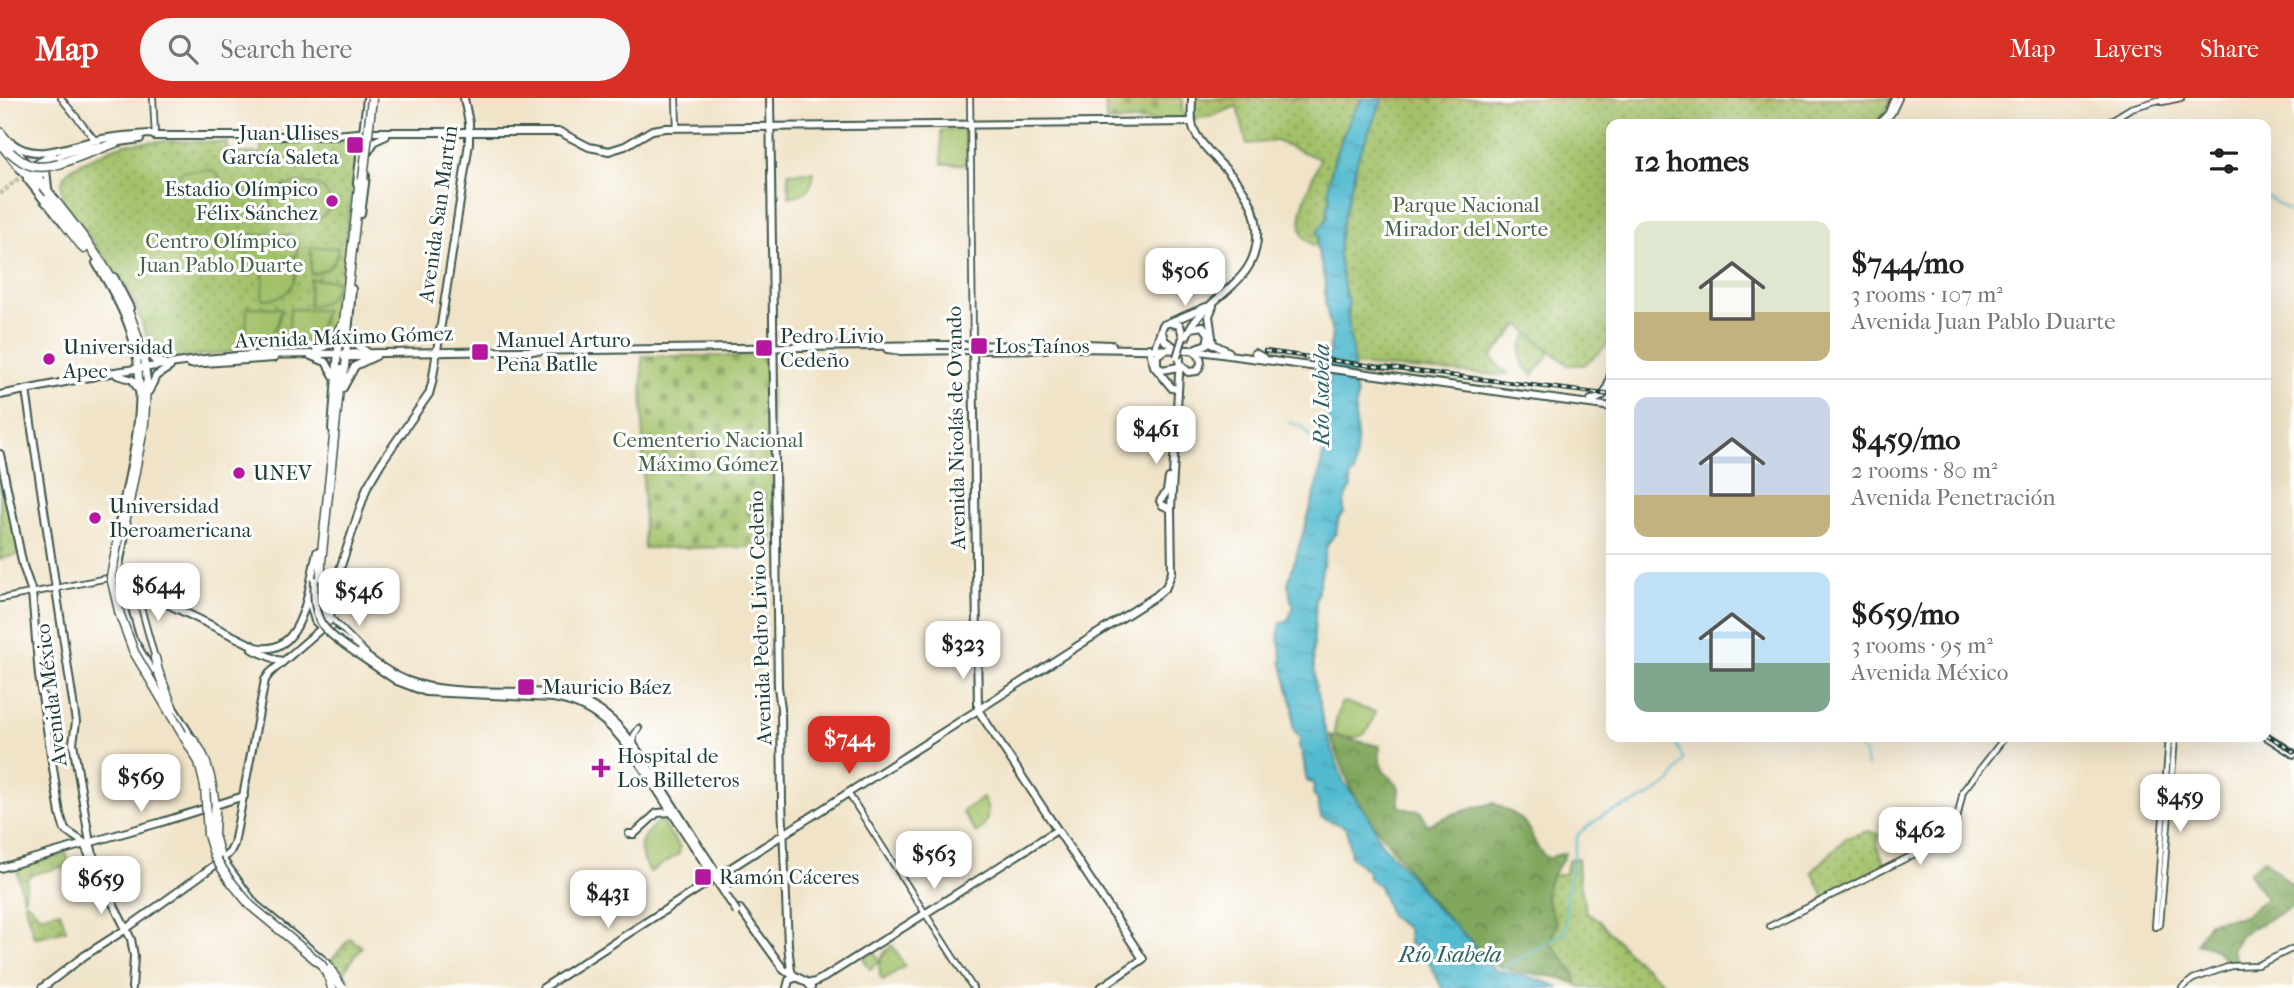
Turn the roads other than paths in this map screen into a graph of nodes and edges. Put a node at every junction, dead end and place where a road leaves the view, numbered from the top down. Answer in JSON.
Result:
{"nodes":[{"id":1,"x":61,"y":98,"type":"edge"},
{"id":2,"x":153,"y":98,"type":"edge"},
{"id":3,"x":371,"y":98,"type":"edge"},
{"id":4,"x":464,"y":98,"type":"edge"},
{"id":5,"x":676,"y":98,"type":"edge"},
{"id":6,"x":770,"y":98,"type":"edge"},
{"id":7,"x":970,"y":98,"type":"edge"},
{"id":8,"x":1190,"y":98,"type":"edge"},
{"id":9,"x":1896,"y":98,"type":"edge"},
{"id":10,"x":2166,"y":98,"type":"edge"},
{"id":11,"x":2181,"y":98,"type":"edge"},
{"id":12,"x":2151,"y":103,"type":"junction"},
{"id":13,"x":368,"y":111,"type":"junction"},
{"id":14,"x":372,"y":119,"type":"junction"},
{"id":15,"x":1884,"y":119,"type":"edge"},
{"id":16,"x":2113,"y":119,"type":"edge"},
{"id":17,"x":1191,"y":122,"type":"junction"},
{"id":18,"x":970,"y":126,"type":"junction"},
{"id":19,"x":678,"y":129,"type":"junction"},
{"id":20,"x":770,"y":129,"type":"junction"},
{"id":21,"x":371,"y":134,"type":"junction"},
{"id":22,"x":384,"y":134,"type":"junction"},
{"id":23,"x":470,"y":134,"type":"junction"},
{"id":24,"x":131,"y":135,"type":"junction"},
{"id":25,"x":341,"y":135,"type":"junction"},
{"id":26,"x":363,"y":135,"type":"junction"},
{"id":27,"x":155,"y":136,"type":"junction"},
{"id":28,"x":1,"y":138,"type":"edge"},
{"id":29,"x":95,"y":140,"type":"junction"},
{"id":30,"x":115,"y":143,"type":"junction"},
{"id":31,"x":361,"y":148,"type":"junction"},
{"id":32,"x":52,"y":154,"type":"junction"},
{"id":33,"x":365,"y":157,"type":"junction"},
{"id":34,"x":36,"y":163,"type":"dead end"},
{"id":35,"x":41,"y":173,"type":"dead end"},
{"id":36,"x":48,"y":197,"type":"junction"},
{"id":37,"x":358,"y":215,"type":"junction"},
{"id":38,"x":1255,"y":244,"type":"junction"},
{"id":39,"x":85,"y":249,"type":"junction"},
{"id":40,"x":98,"y":262,"type":"junction"},
{"id":41,"x":350,"y":285,"type":"junction"},
{"id":42,"x":1216,"y":303,"type":"junction"},
{"id":43,"x":1208,"y":306,"type":"junction"},
{"id":44,"x":349,"y":325,"type":"junction"},
{"id":45,"x":341,"y":326,"type":"junction"},
{"id":46,"x":1191,"y":328,"type":"junction"},
{"id":47,"x":1185,"y":337,"type":"junction"},
{"id":48,"x":141,"y":340,"type":"junction"},
{"id":49,"x":344,"y":341,"type":"dead end"},
{"id":50,"x":1152,"y":346,"type":"junction"},
{"id":51,"x":887,"y":347,"type":"junction"},
{"id":52,"x":973,"y":347,"type":"junction"},
{"id":53,"x":1114,"y":347,"type":"junction"},
{"id":54,"x":1174,"y":347,"type":"junction"},
{"id":55,"x":773,"y":349,"type":"junction"},
{"id":56,"x":1194,"y":349,"type":"junction"},
{"id":57,"x":1229,"y":352,"type":"junction"},
{"id":58,"x":436,"y":353,"type":"junction"},
{"id":59,"x":1255,"y":353,"type":"dead end"},
{"id":60,"x":139,"y":354,"type":"junction"},
{"id":61,"x":311,"y":354,"type":"junction"},
{"id":62,"x":338,"y":355,"type":"junction"},
{"id":63,"x":346,"y":355,"type":"junction"},
{"id":64,"x":376,"y":355,"type":"junction"},
{"id":65,"x":445,"y":355,"type":"junction"},
{"id":66,"x":1264,"y":358,"type":"junction"},
{"id":67,"x":1178,"y":362,"type":"junction"},
{"id":68,"x":1279,"y":362,"type":"junction"},
{"id":69,"x":170,"y":365,"type":"junction"},
{"id":70,"x":435,"y":368,"type":"junction"},
{"id":71,"x":143,"y":369,"type":"junction"},
{"id":72,"x":119,"y":373,"type":"junction"},
{"id":73,"x":144,"y":385,"type":"dead end"},
{"id":74,"x":1466,"y":386,"type":"junction"},
{"id":75,"x":339,"y":388,"type":"junction"},
{"id":76,"x":1176,"y":389,"type":"junction"},
{"id":77,"x":1606,"y":390,"type":"edge"},
{"id":78,"x":26,"y":391,"type":"junction"},
{"id":79,"x":0,"y":396,"type":"edge"},
{"id":80,"x":148,"y":396,"type":"junction"},
{"id":81,"x":140,"y":400,"type":"junction"},
{"id":82,"x":1591,"y":400,"type":"junction"},
{"id":83,"x":1606,"y":403,"type":"edge"},
{"id":84,"x":1606,"y":403,"type":"edge"},
{"id":85,"x":332,"y":429,"type":"junction"},
{"id":86,"x":0,"y":454,"type":"edge"},
{"id":87,"x":135,"y":466,"type":"junction"},
{"id":88,"x":132,"y":477,"type":"junction"},
{"id":89,"x":329,"y":484,"type":"junction"},
{"id":90,"x":1171,"y":509,"type":"junction"},
{"id":91,"x":125,"y":510,"type":"junction"},
{"id":92,"x":122,"y":526,"type":"junction"},
{"id":93,"x":317,"y":552,"type":"junction"},
{"id":94,"x":321,"y":562,"type":"junction"},
{"id":95,"x":112,"y":579,"type":"junction"},
{"id":96,"x":55,"y":589,"type":"junction"},
{"id":97,"x":32,"y":592,"type":"junction"},
{"id":98,"x":309,"y":592,"type":"junction"},
{"id":99,"x":137,"y":593,"type":"junction"},
{"id":100,"x":0,"y":599,"type":"edge"},
{"id":101,"x":327,"y":622,"type":"junction"},
{"id":102,"x":127,"y":642,"type":"junction"},
{"id":103,"x":358,"y":652,"type":"junction"},
{"id":104,"x":369,"y":657,"type":"junction"},
{"id":105,"x":155,"y":659,"type":"joint"},
{"id":106,"x":283,"y":661,"type":"junction"},
{"id":107,"x":438,"y":690,"type":"junction"},
{"id":108,"x":486,"y":692,"type":"junction"},
{"id":109,"x":163,"y":700,"type":"junction"},
{"id":110,"x":173,"y":709,"type":"junction"},
{"id":111,"x":978,"y":710,"type":"junction"},
{"id":112,"x":639,"y":728,"type":"dead end"},
{"id":113,"x":188,"y":735,"type":"junction"},
{"id":114,"x":2271,"y":737,"type":"edge"},
{"id":115,"x":2001,"y":742,"type":"edge"},
{"id":116,"x":2169,"y":742,"type":"edge"},
{"id":117,"x":2175,"y":742,"type":"edge"},
{"id":118,"x":634,"y":744,"type":"junction"},
{"id":119,"x":2294,"y":752,"type":"edge"},
{"id":120,"x":848,"y":793,"type":"junction"},
{"id":121,"x":244,"y":796,"type":"junction"},
{"id":122,"x":212,"y":807,"type":"junction"},
{"id":123,"x":671,"y":812,"type":"junction"},
{"id":124,"x":1057,"y":830,"type":"junction"},
{"id":125,"x":629,"y":834,"type":"dead end"},
{"id":126,"x":783,"y":835,"type":"junction"},
{"id":127,"x":87,"y":844,"type":"junction"},
{"id":128,"x":695,"y":844,"type":"junction"},
{"id":129,"x":219,"y":861,"type":"junction"},
{"id":130,"x":0,"y":868,"type":"edge"},
{"id":131,"x":739,"y":911,"type":"junction"},
{"id":132,"x":924,"y":914,"type":"junction"},
{"id":133,"x":1770,"y":926,"type":"dead end"},
{"id":134,"x":125,"y":930,"type":"junction"},
{"id":135,"x":789,"y":945,"type":"junction"},
{"id":136,"x":2294,"y":948,"type":"edge"},
{"id":137,"x":308,"y":954,"type":"junction"},
{"id":138,"x":786,"y":959,"type":"junction"},
{"id":139,"x":777,"y":961,"type":"junction"},
{"id":140,"x":784,"y":973,"type":"junction"},
{"id":141,"x":825,"y":977,"type":"junction"},
{"id":142,"x":796,"y":978,"type":"junction"},
{"id":143,"x":805,"y":982,"type":"junction"},
{"id":144,"x":788,"y":987,"type":"edge"},
{"id":145,"x":42,"y":988,"type":"edge"},
{"id":146,"x":130,"y":988,"type":"edge"},
{"id":147,"x":335,"y":988,"type":"edge"},
{"id":148,"x":544,"y":988,"type":"edge"},
{"id":149,"x":814,"y":988,"type":"edge"},
{"id":150,"x":973,"y":988,"type":"edge"},
{"id":151,"x":1100,"y":988,"type":"edge"},
{"id":152,"x":2182,"y":988,"type":"edge"}],
"edges":[{"from":1,"to":29,"type":"street"},
{"from":2,"to":27,"type":"street"},
{"from":3,"to":13,"type":"main road"},
{"from":3,"to":37,"type":"highway","bridge":true},
{"from":4,"to":23,"type":"main road","name":"Avenida San Martín"},
{"from":5,"to":19,"type":"street"},
{"from":6,"to":20,"type":"main road","name":"Avenida Pedro Livio Cedeño"},
{"from":7,"to":18,"type":"street","name":"Avenida Nicolás de Ovando"},
{"from":8,"to":17,"type":"main road"},
{"from":9,"to":15,"type":"street"},
{"from":10,"to":12,"type":"street"},
{"from":11,"to":12,"type":"street"},
{"from":12,"to":16,"type":"street"},
{"from":13,"to":14,"type":"main road"},
{"from":13,"to":25,"type":"main road"},
{"from":13,"to":26,"type":"main road"},
{"from":14,"to":21,"type":"main road"},
{"from":14,"to":22,"type":"main road"},
{"from":17,"to":18,"type":"main road"},
{"from":17,"to":38,"type":"main road"},
{"from":18,"to":20,"type":"main road"},
{"from":18,"to":52,"type":"street","name":"Avenida Nicolás de Ovando"},
{"from":19,"to":20,"type":"main road"},
{"from":19,"to":23,"type":"main road"},
{"from":20,"to":55,"type":"main road","name":"Avenida Pedro Livio Cedeño"},
{"from":21,"to":22,"type":"main road"},
{"from":21,"to":26,"type":"main road"},
{"from":21,"to":33,"type":"main road"},
{"from":22,"to":23,"type":"main road"},
{"from":22,"to":33,"type":"main road"},
{"from":23,"to":58,"type":"main road","name":"Avenida San Martín"},
{"from":24,"to":27,"type":"main road"},
{"from":24,"to":29,"type":"main road"},
{"from":24,"to":32,"type":"street"},
{"from":25,"to":26,"type":"main road"},
{"from":25,"to":27,"type":"main road"},
{"from":25,"to":31,"type":"main road"},
{"from":26,"to":31,"type":"main road"},
{"from":27,"to":30,"type":"main road"},
{"from":28,"to":29,"type":"main road"},
{"from":28,"to":30,"type":"highway","bridge":true},
{"from":28,"to":36,"type":"highway"},
{"from":28,"to":39,"type":"highway"},
{"from":30,"to":36,"type":"main road"},
{"from":31,"to":33,"type":"main road"},
{"from":32,"to":34,"type":"street"},
{"from":32,"to":35,"type":"highway"},
{"from":33,"to":37,"type":"main road"},
{"from":36,"to":39,"type":"highway"},
{"from":36,"to":40,"type":"highway"},
{"from":37,"to":41,"type":"highway"},
{"from":38,"to":42,"type":"main road"},
{"from":38,"to":43,"type":"main road"},
{"from":39,"to":40,"type":"highway"},
{"from":40,"to":48,"type":"main road"},
{"from":40,"to":60,"type":"highway"},
{"from":41,"to":44,"type":"main road"},
{"from":41,"to":45,"type":"main road"},
{"from":41,"to":49,"type":"highway"},
{"from":42,"to":46,"type":"main road"},
{"from":42,"to":57,"type":"main road"},
{"from":43,"to":47,"type":"main road"},
{"from":43,"to":50,"type":"main road"},
{"from":44,"to":63,"type":"main road"},
{"from":44,"to":64,"type":"main road"},
{"from":45,"to":61,"type":"main road"},
{"from":45,"to":62,"type":"main road"},
{"from":46,"to":47,"type":"main road"},
{"from":46,"to":56,"type":"main road"},
{"from":47,"to":54,"type":"main road"},
{"from":47,"to":67,"type":"main road","bridge":true},
{"from":48,"to":69,"type":"main road"},
{"from":48,"to":71,"type":"main road"},
{"from":50,"to":53,"type":"main road","name":"Avenida Máximo Gómez"},
{"from":50,"to":54,"type":"main road","name":"Avenida Máximo Gómez"},
{"from":50,"to":76,"type":"main road"},
{"from":51,"to":52,"type":"main road"},
{"from":51,"to":53,"type":"main road","name":"Avenida Máximo Gómez","bridge":true},
{"from":51,"to":55,"type":"main road","name":"Avenida Máximo Gómez"},
{"from":52,"to":53,"type":"main road"},
{"from":52,"to":111,"type":"main road","name":"Avenida Nicolás de Ovando"},
{"from":54,"to":56,"type":"main road","name":"Avenida Máximo Gómez"},
{"from":54,"to":67,"type":"main road"},
{"from":55,"to":58,"type":"main road","name":"Avenida Máximo Gómez"},
{"from":55,"to":65,"type":"main road","name":"Avenida Máximo Gómez"},
{"from":55,"to":126,"type":"main road","name":"Avenida Pedro Livio Cedeño"},
{"from":56,"to":57,"type":"main road","name":"Avenida Máximo Gómez"},
{"from":56,"to":67,"type":"main road"},
{"from":56,"to":68,"type":"main road","name":"Avenida Máximo Gómez"},
{"from":57,"to":66,"type":"main road","name":"Avenida Máximo Gómez"},
{"from":58,"to":64,"type":"main road","name":"Avenida Máximo Gómez"},
{"from":58,"to":65,"type":"main road","name":"Avenida Máximo Gómez"},
{"from":58,"to":70,"type":"main road","name":"Avenida San Martín"},
{"from":59,"to":66,"type":"main road"},
{"from":60,"to":71,"type":"main road"},
{"from":60,"to":72,"type":"main road"},
{"from":61,"to":62,"type":"main road","name":"Avenida Máximo Gómez"},
{"from":61,"to":69,"type":"main road","name":"Avenida Máximo Gómez"},
{"from":61,"to":75,"type":"main road"},
{"from":62,"to":63,"type":"main road","name":"Avenida Máximo Gómez"},
{"from":62,"to":75,"type":"main road"},
{"from":63,"to":64,"type":"main road","name":"Avenida Máximo Gómez"},
{"from":63,"to":75,"type":"main road"},
{"from":64,"to":75,"type":"main road"},
{"from":65,"to":70,"type":"main road"},
{"from":66,"to":68,"type":"main road","name":"Avenida Máximo Gómez"},
{"from":67,"to":76,"type":"main road"},
{"from":68,"to":74,"type":"main road"},
{"from":69,"to":71,"type":"main road","name":"Avenida Máximo Gómez"},
{"from":69,"to":80,"type":"main road"},
{"from":70,"to":101,"type":"main road","name":"Avenida San Martín"},
{"from":71,"to":72,"type":"main road","name":"Avenida Máximo Gómez"},
{"from":71,"to":80,"type":"main road"},
{"from":71,"to":81,"type":"main road"},
{"from":72,"to":78,"type":"main road","name":"Avenida Máximo Gómez"},
{"from":72,"to":81,"type":"main road"},
{"from":73,"to":87,"type":"highway"},
{"from":74,"to":82,"type":"main road"},
{"from":74,"to":83,"type":"main road"},
{"from":75,"to":85,"type":"main road"},
{"from":75,"to":89,"type":"main road"},
{"from":76,"to":90,"type":"main road"},
{"from":76,"to":90,"type":"main road"},
{"from":77,"to":82,"type":"main road"},
{"from":78,"to":79,"type":"main road","name":"Avenida Máximo Gómez"},
{"from":78,"to":96,"type":"main road","name":"Avenida México"},
{"from":80,"to":88,"type":"main road"},
{"from":81,"to":88,"type":"main road"},
{"from":82,"to":84,"type":"main road"},
{"from":85,"to":89,"type":"highway"},
{"from":85,"to":93,"type":"highway"},
{"from":86,"to":97,"type":"main road"},
{"from":87,"to":88,"type":"highway"},
{"from":87,"to":92,"type":"highway"},
{"from":88,"to":91,"type":"main road"},
{"from":89,"to":94,"type":"highway"},
{"from":90,"to":111,"type":"main road"},
{"from":91,"to":92,"type":"highway"},
{"from":91,"to":95,"type":"main road"},
{"from":92,"to":109,"type":"highway","bridge":true},
{"from":92,"to":110,"type":"highway","bridge":true},
{"from":93,"to":98,"type":"main road"},
{"from":93,"to":103,"type":"main road","bridge":true},
{"from":94,"to":101,"type":"highway"},
{"from":94,"to":103,"type":"main road","bridge":true},
{"from":95,"to":96,"type":"street"},
{"from":95,"to":98,"type":"main road"},
{"from":95,"to":99,"type":"main road"},
{"from":95,"to":102,"type":"main road"},
{"from":95,"to":122,"type":"main road"},
{"from":96,"to":97,"type":"street"},
{"from":96,"to":127,"type":"main road","name":"Avenida México"},
{"from":97,"to":100,"type":"street"},
{"from":97,"to":127,"type":"main road"},
{"from":98,"to":101,"type":"main road"},
{"from":99,"to":105,"type":"street"},
{"from":99,"to":106,"type":"main road"},
{"from":101,"to":104,"type":"street"},
{"from":101,"to":106,"type":"main road"},
{"from":102,"to":109,"type":"highway","bridge":true},
{"from":102,"to":122,"type":"main road"},
{"from":103,"to":104,"type":"main road"},
{"from":103,"to":107,"type":"main road"},
{"from":104,"to":107,"type":"main road"},
{"from":105,"to":110,"type":"highway","bridge":true},
{"from":106,"to":121,"type":"main road"},
{"from":107,"to":108,"type":"main road"},
{"from":108,"to":118,"type":"main road"},
{"from":108,"to":123,"type":"main road"},
{"from":109,"to":137,"type":"highway","bridge":true},
{"from":110,"to":113,"type":"highway","bridge":true},
{"from":111,"to":120,"type":"main road"},
{"from":111,"to":124,"type":"main road"},
{"from":112,"to":118,"type":"street"},
{"from":113,"to":122,"type":"highway","bridge":true},
{"from":113,"to":129,"type":"highway","bridge":true},
{"from":114,"to":119,"type":"main road"},
{"from":115,"to":133,"type":"street"},
{"from":116,"to":117,"type":"street"},
{"from":118,"to":128,"type":"main road"},
{"from":120,"to":126,"type":"main road"},
{"from":120,"to":132,"type":"street"},
{"from":121,"to":122,"type":"main road"},
{"from":121,"to":129,"type":"main road"},
{"from":122,"to":127,"type":"main road"},
{"from":122,"to":129,"type":"highway","bridge":true},
{"from":122,"to":129,"type":"main road"},
{"from":123,"to":125,"type":"main road"},
{"from":123,"to":128,"type":"main road"},
{"from":124,"to":132,"type":"main road"},
{"from":124,"to":151,"type":"main road"},
{"from":126,"to":135,"type":"main road","name":"Avenida Pedro Livio Cedeño"},
{"from":126,"to":148,"type":"main road"},
{"from":127,"to":130,"type":"main road"},
{"from":127,"to":134,"type":"main road","name":"Avenida México"},
{"from":128,"to":131,"type":"main road","bridge":true},
{"from":129,"to":134,"type":"main road"},
{"from":129,"to":137,"type":"main road"},
{"from":129,"to":147,"type":"highway","bridge":true},
{"from":129,"to":147,"type":"main road"},
{"from":131,"to":139,"type":"main road"},
{"from":131,"to":140,"type":"main road"},
{"from":132,"to":141,"type":"main road"},
{"from":132,"to":150,"type":"street"},
{"from":134,"to":145,"type":"main road"},
{"from":134,"to":146,"type":"main road","name":"Avenida México"},
{"from":135,"to":138,"type":"main road"},
{"from":135,"to":142,"type":"main road","name":"Avenida Pedro Livio Cedeño"},
{"from":136,"to":152,"type":"street"},
{"from":137,"to":147,"type":"highway","bridge":true},
{"from":138,"to":139,"type":"main road"},
{"from":138,"to":140,"type":"main road"},
{"from":139,"to":140,"type":"main road"},
{"from":140,"to":142,"type":"main road"},
{"from":140,"to":144,"type":"main road"},
{"from":141,"to":143,"type":"main road"},
{"from":141,"to":149,"type":"main road"},
{"from":142,"to":143,"type":"main road"},
{"from":142,"to":144,"type":"main road"},
{"from":143,"to":149,"type":"main road"}]}
